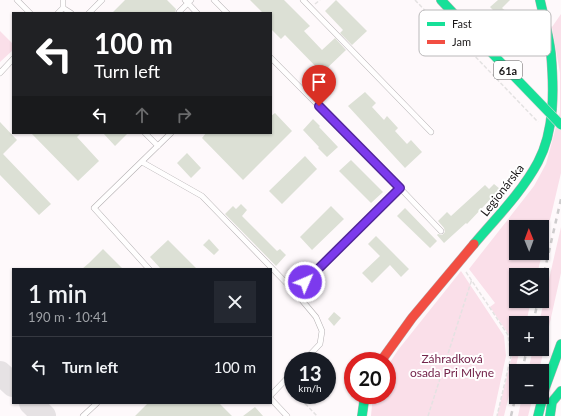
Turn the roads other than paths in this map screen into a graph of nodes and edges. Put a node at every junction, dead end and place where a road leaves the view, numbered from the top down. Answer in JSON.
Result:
{"nodes":[{"id":1,"x":17,"y":0,"type":"edge"},
{"id":2,"x":63,"y":0,"type":"edge"},
{"id":3,"x":102,"y":0,"type":"edge"},
{"id":4,"x":214,"y":0,"type":"edge"},
{"id":5,"x":303,"y":0,"type":"edge"},
{"id":6,"x":441,"y":0,"type":"edge"},
{"id":7,"x":540,"y":0,"type":"edge"},
{"id":8,"x":188,"y":1,"type":"edge"},
{"id":9,"x":63,"y":8,"type":"junction"},
{"id":10,"x":450,"y":10,"type":"edge"},
{"id":11,"x":542,"y":10,"type":"edge"},
{"id":12,"x":29,"y":12,"type":"edge"},
{"id":13,"x":59,"y":12,"type":"edge"},
{"id":14,"x":69,"y":12,"type":"edge"},
{"id":15,"x":90,"y":12,"type":"edge"},
{"id":16,"x":179,"y":12,"type":"edge"},
{"id":17,"x":196,"y":12,"type":"edge"},
{"id":18,"x":226,"y":12,"type":"edge"},
{"id":19,"x":551,"y":53,"type":"edge"},
{"id":20,"x":495,"y":56,"type":"edge"},
{"id":21,"x":272,"y":59,"type":"edge"},
{"id":22,"x":12,"y":60,"type":"edge"},
{"id":23,"x":0,"y":73,"type":"edge"},
{"id":24,"x":561,"y":125,"type":"edge"},
{"id":25,"x":431,"y":132,"type":"dead end"},
{"id":26,"x":146,"y":134,"type":"edge"},
{"id":27,"x":170,"y":134,"type":"edge"},
{"id":28,"x":158,"y":146,"type":"junction"},
{"id":29,"x":142,"y":162,"type":"junction"},
{"id":30,"x":400,"y":188,"type":"junction"},
{"id":31,"x":441,"y":232,"type":"dead end"},
{"id":32,"x":148,"y":268,"type":"edge"},
{"id":33,"x":272,"y":268,"type":"edge"},
{"id":34,"x":272,"y":268,"type":"edge"},
{"id":35,"x":295,"y":292,"type":"junction"},
{"id":36,"x":561,"y":344,"type":"edge"},
{"id":37,"x":312,"y":352,"type":"edge"},
{"id":38,"x":387,"y":352,"type":"edge"},
{"id":39,"x":284,"y":381,"type":"edge"},
{"id":40,"x":561,"y":391,"type":"edge"},
{"id":41,"x":272,"y":394,"type":"edge"},
{"id":42,"x":272,"y":400,"type":"edge"},
{"id":43,"x":96,"y":404,"type":"edge"},
{"id":44,"x":364,"y":404,"type":"edge"},
{"id":45,"x":83,"y":416,"type":"edge"},
{"id":46,"x":287,"y":416,"type":"edge"},
{"id":47,"x":362,"y":416,"type":"edge"},
{"id":48,"x":538,"y":416,"type":"edge"},
{"id":49,"x":550,"y":416,"type":"edge"}],
"edges":[{"from":1,"to":12,"type":"lane"},
{"from":2,"to":9,"type":"lane"},
{"from":3,"to":15,"type":"lane"},
{"from":4,"to":18,"type":"lane"},
{"from":5,"to":25,"type":"lane"},
{"from":6,"to":10,"type":"street","number":"61a","bridge":true},
{"from":7,"to":11,"type":"street","name":"Legionárska"},
{"from":8,"to":16,"type":"lane"},
{"from":8,"to":17,"type":"lane"},
{"from":9,"to":13,"type":"lane"},
{"from":9,"to":14,"type":"lane"},
{"from":19,"to":38,"type":"street","name":"Legionárska"},
{"from":20,"to":24,"type":"street","number":"61a","bridge":true},
{"from":21,"to":30,"type":"lane"},
{"from":22,"to":23,"type":"lane"},
{"from":26,"to":28,"type":"lane"},
{"from":27,"to":28,"type":"lane"},
{"from":28,"to":29,"type":"lane"},
{"from":29,"to":32,"type":"lane"},
{"from":29,"to":34,"type":"lane"},
{"from":30,"to":31,"type":"lane"},
{"from":30,"to":35,"type":"lane"},
{"from":33,"to":35,"type":"lane"},
{"from":35,"to":37,"type":"lane"},
{"from":36,"to":48,"type":"street"},
{"from":39,"to":41,"type":"lane"},
{"from":40,"to":49,"type":"street"},
{"from":42,"to":46,"type":"lane"},
{"from":43,"to":45,"type":"lane"},
{"from":44,"to":47,"type":"street"}]}
